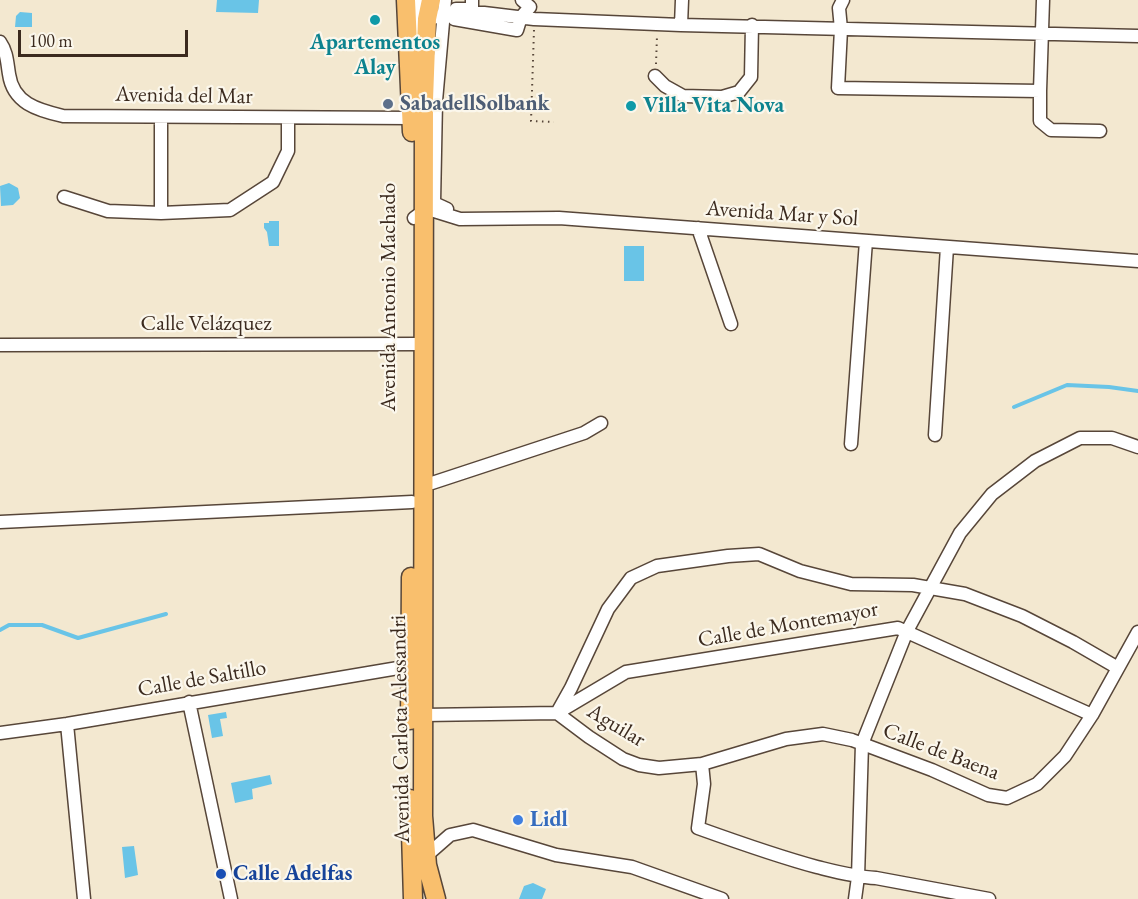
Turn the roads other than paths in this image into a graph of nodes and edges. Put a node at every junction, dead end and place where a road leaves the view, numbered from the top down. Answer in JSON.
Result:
{"nodes":[{"id":1,"x":406,"y":0,"type":"edge"},
{"id":2,"x":416,"y":0,"type":"edge"},
{"id":3,"x":431,"y":0,"type":"edge"},
{"id":4,"x":445,"y":0,"type":"edge"},
{"id":5,"x":472,"y":0,"type":"edge"},
{"id":6,"x":522,"y":0,"type":"edge"},
{"id":7,"x":682,"y":0,"type":"edge"},
{"id":8,"x":843,"y":0,"type":"edge"},
{"id":9,"x":1043,"y":0,"type":"edge"},
{"id":10,"x":456,"y":14,"type":"junction"},
{"id":11,"x":435,"y":17,"type":"junction"},
{"id":12,"x":528,"y":18,"type":"junction"},
{"id":13,"x":681,"y":25,"type":"junction"},
{"id":14,"x":752,"y":26,"type":"junction"},
{"id":15,"x":841,"y":29,"type":"junction"},
{"id":16,"x":1042,"y":33,"type":"junction"},
{"id":17,"x":1138,"y":36,"type":"edge"},
{"id":18,"x":0,"y":42,"type":"edge"},
{"id":19,"x":655,"y":76,"type":"road end"},
{"id":20,"x":425,"y":88,"type":"junction"},
{"id":21,"x":1040,"y":90,"type":"junction"},
{"id":22,"x":161,"y":117,"type":"junction"},
{"id":23,"x":288,"y":118,"type":"junction"},
{"id":24,"x":412,"y":118,"type":"junction"},
{"id":25,"x":1100,"y":131,"type":"dead end"},
{"id":26,"x":64,"y":197,"type":"dead end"},
{"id":27,"x":161,"y":213,"type":"junction"},
{"id":28,"x":463,"y":213,"type":"dead end"},
{"id":29,"x":420,"y":214,"type":"junction"},
{"id":30,"x":698,"y":228,"type":"junction"},
{"id":31,"x":866,"y":241,"type":"junction"},
{"id":32,"x":947,"y":247,"type":"junction"},
{"id":33,"x":1138,"y":261,"type":"edge"},
{"id":34,"x":731,"y":324,"type":"dead end"},
{"id":35,"x":419,"y":344,"type":"junction"},
{"id":36,"x":0,"y":345,"type":"edge"},
{"id":37,"x":601,"y":423,"type":"dead end"},
{"id":38,"x":935,"y":435,"type":"dead end"},
{"id":39,"x":851,"y":444,"type":"dead end"},
{"id":40,"x":1138,"y":447,"type":"edge"},
{"id":41,"x":424,"y":483,"type":"junction"},
{"id":42,"x":412,"y":502,"type":"junction"},
{"id":43,"x":0,"y":522,"type":"edge"},
{"id":44,"x":932,"y":587,"type":"junction"},
{"id":45,"x":417,"y":594,"type":"junction"},
{"id":46,"x":907,"y":631,"type":"junction"},
{"id":47,"x":1138,"y":632,"type":"edge"},
{"id":48,"x":410,"y":666,"type":"junction"},
{"id":49,"x":1118,"y":668,"type":"junction"},
{"id":50,"x":189,"y":702,"type":"junction"},
{"id":51,"x":557,"y":713,"type":"junction"},
{"id":52,"x":423,"y":715,"type":"junction"},
{"id":53,"x":1092,"y":715,"type":"junction"},
{"id":54,"x":68,"y":724,"type":"junction"},
{"id":55,"x":0,"y":733,"type":"edge"},
{"id":56,"x":862,"y":744,"type":"junction"},
{"id":57,"x":702,"y":764,"type":"junction"},
{"id":58,"x":423,"y":816,"type":"junction"},
{"id":59,"x":450,"y":835,"type":"junction"},
{"id":60,"x":426,"y":856,"type":"junction"},
{"id":61,"x":858,"y":878,"type":"junction"},
{"id":62,"x":84,"y":899,"type":"edge"},
{"id":63,"x":231,"y":899,"type":"edge"},
{"id":64,"x":413,"y":899,"type":"edge"},
{"id":65,"x":436,"y":899,"type":"edge"},
{"id":66,"x":722,"y":899,"type":"edge"},
{"id":67,"x":855,"y":899,"type":"edge"},
{"id":68,"x":989,"y":899,"type":"edge"}],
"edges":[{"from":1,"to":24,"type":"main road","name":"Avenida Antonio Machado"},
{"from":2,"to":20,"type":"street"},
{"from":3,"to":11,"type":"main road","name":"Avenida Antonio Machado"},
{"from":4,"to":11,"type":"street"},
{"from":5,"to":10,"type":"street"},
{"from":6,"to":12,"type":"street"},
{"from":7,"to":13,"type":"street"},
{"from":8,"to":15,"type":"street"},
{"from":9,"to":16,"type":"street"},
{"from":10,"to":11,"type":"street"},
{"from":10,"to":12,"type":"street"},
{"from":11,"to":20,"type":"main road","name":"Avenida Antonio Machado"},
{"from":11,"to":28,"type":"street"},
{"from":12,"to":13,"type":"street"},
{"from":13,"to":14,"type":"street"},
{"from":14,"to":15,"type":"street"},
{"from":14,"to":19,"type":"street"},
{"from":15,"to":16,"type":"street"},
{"from":15,"to":21,"type":"street"},
{"from":16,"to":17,"type":"street"},
{"from":16,"to":21,"type":"street"},
{"from":18,"to":22,"type":"street","name":"Avenida del Mar"},
{"from":20,"to":29,"type":"main road","name":"Avenida Antonio Machado"},
{"from":21,"to":25,"type":"street"},
{"from":22,"to":23,"type":"street","name":"Avenida del Mar"},
{"from":22,"to":27,"type":"street"},
{"from":23,"to":24,"type":"street","name":"Avenida del Mar"},
{"from":23,"to":27,"type":"street"},
{"from":24,"to":29,"type":"main road","name":"Avenida Antonio Machado"},
{"from":26,"to":27,"type":"street"},
{"from":29,"to":30,"type":"street","name":"Avenida Mar y Sol"},
{"from":29,"to":35,"type":"main road","name":"Avenida Antonio Machado"},
{"from":30,"to":31,"type":"street","name":"Avenida Mar y Sol"},
{"from":30,"to":34,"type":"street"},
{"from":31,"to":32,"type":"street","name":"Avenida Mar y Sol"},
{"from":31,"to":39,"type":"street"},
{"from":32,"to":33,"type":"street","name":"Avenida Mar y Sol"},
{"from":32,"to":38,"type":"street"},
{"from":35,"to":36,"type":"street","name":"Calle Velázquez"},
{"from":35,"to":41,"type":"main road","name":"Avenida Antonio Machado"},
{"from":35,"to":42,"type":"main road","name":"Avenida Antonio Machado"},
{"from":37,"to":41,"type":"street"},
{"from":40,"to":44,"type":"street"},
{"from":41,"to":45,"type":"main road","name":"Avenida Antonio Machado"},
{"from":42,"to":43,"type":"street"},
{"from":42,"to":45,"type":"main road","name":"Avenida Antonio Machado"},
{"from":44,"to":46,"type":"street"},
{"from":44,"to":49,"type":"street"},
{"from":44,"to":51,"type":"street"},
{"from":45,"to":48,"type":"main road","name":"Avenida Carlota Alessandri"},
{"from":45,"to":52,"type":"main road","name":"Avenida Carlota Alessandri"},
{"from":46,"to":51,"type":"street","name":"Calle de Montemayor"},
{"from":46,"to":53,"type":"street","name":"Calle de Montemayor"},
{"from":46,"to":56,"type":"street"},
{"from":47,"to":49,"type":"street","name":"Calle de Baena"},
{"from":48,"to":50,"type":"street","name":"Calle de Saltillo"},
{"from":48,"to":64,"type":"main road","name":"Avenida Carlota Alessandri"},
{"from":49,"to":53,"type":"street","name":"Calle de Baena"},
{"from":50,"to":54,"type":"street","name":"Calle de Saltillo"},
{"from":50,"to":63,"type":"street"},
{"from":51,"to":52,"type":"street","name":"Aguilar"},
{"from":51,"to":57,"type":"street","name":"Aguilar"},
{"from":52,"to":58,"type":"main road","name":"Avenida Carlota Alessandri"},
{"from":53,"to":56,"type":"street","name":"Calle de Baena"},
{"from":54,"to":55,"type":"street","name":"Calle de Saltillo"},
{"from":54,"to":62,"type":"street"},
{"from":56,"to":57,"type":"street","name":"Calle de Baena"},
{"from":56,"to":61,"type":"street"},
{"from":57,"to":61,"type":"street"},
{"from":58,"to":59,"type":"street"},
{"from":58,"to":60,"type":"main road","name":"Avenida Carlota Alessandri"},
{"from":59,"to":60,"type":"street"},
{"from":59,"to":66,"type":"street"},
{"from":60,"to":65,"type":"main road","name":"Avenida Carlota Alessandri"},
{"from":61,"to":67,"type":"street"},
{"from":61,"to":68,"type":"street"}]}
